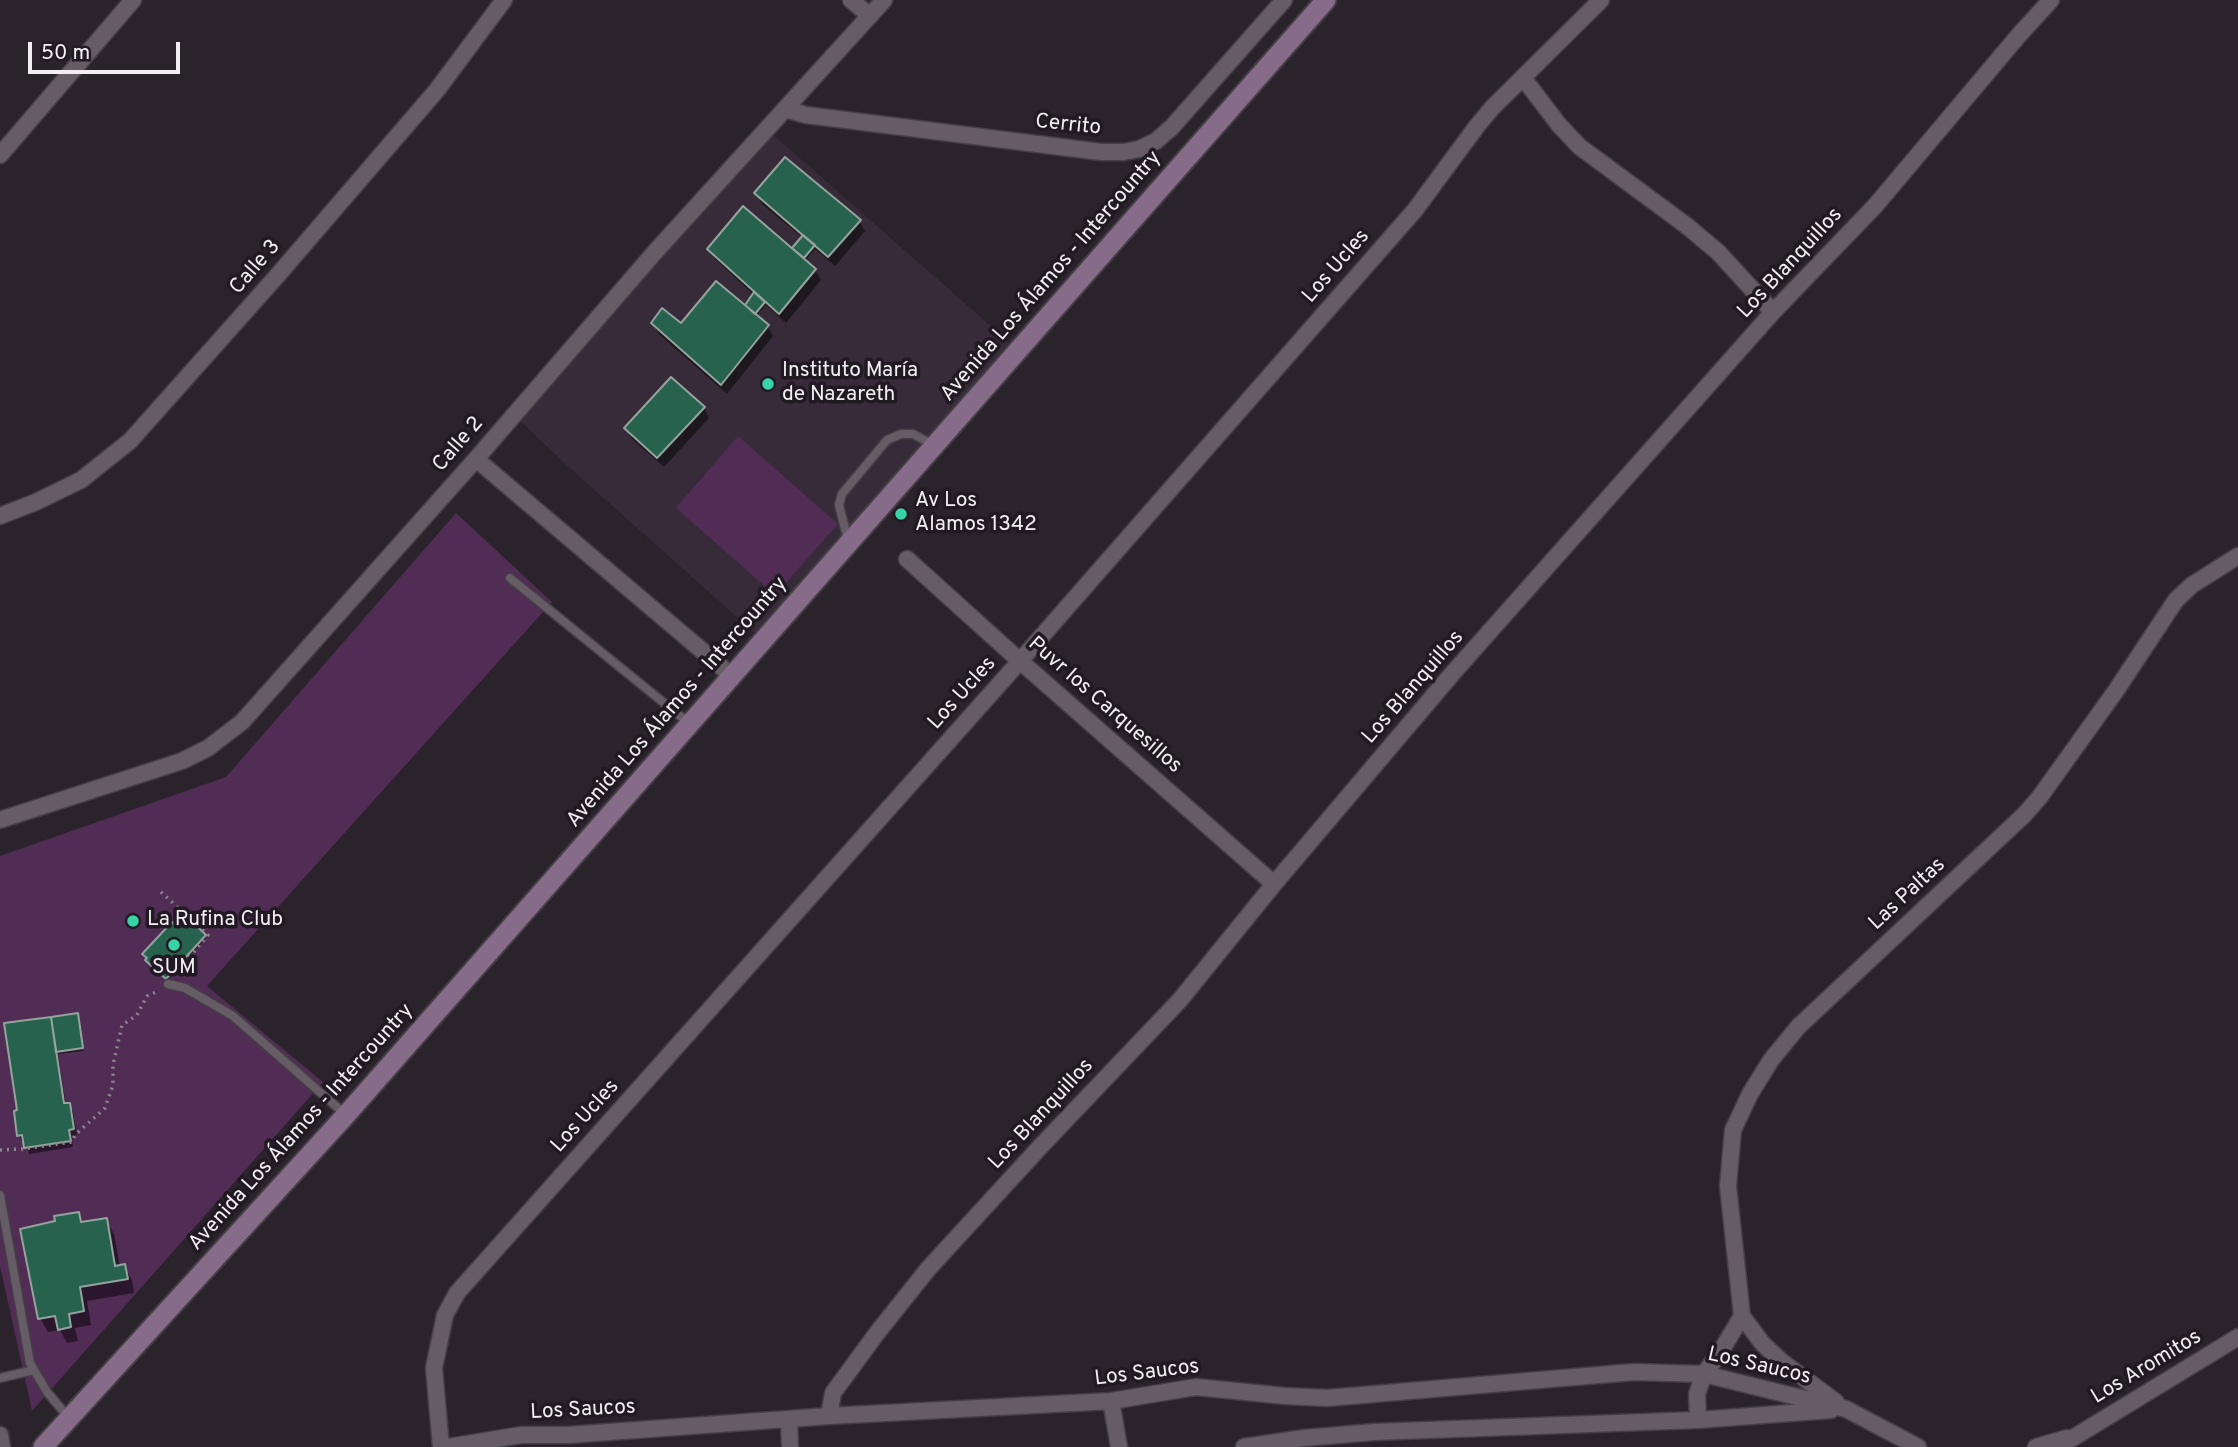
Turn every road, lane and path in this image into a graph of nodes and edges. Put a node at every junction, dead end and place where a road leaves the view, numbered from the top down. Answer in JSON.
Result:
{"nodes":[{"id":1,"x":133,"y":0,"type":"edge"},
{"id":2,"x":505,"y":0,"type":"edge"},
{"id":3,"x":850,"y":0,"type":"edge"},
{"id":4,"x":884,"y":0,"type":"edge"},
{"id":5,"x":1284,"y":0,"type":"edge"},
{"id":6,"x":1326,"y":0,"type":"edge"},
{"id":7,"x":1601,"y":0,"type":"edge"},
{"id":8,"x":2051,"y":0,"type":"edge"},
{"id":9,"x":870,"y":16,"type":"junction"},
{"id":10,"x":1524,"y":79,"type":"junction"},
{"id":11,"x":785,"y":109,"type":"junction"},
{"id":12,"x":0,"y":155,"type":"edge"},
{"id":13,"x":1773,"y":312,"type":"junction"},
{"id":14,"x":934,"y":445,"type":"junction"},
{"id":15,"x":475,"y":459,"type":"junction"},
{"id":16,"x":0,"y":516,"type":"edge"},
{"id":17,"x":848,"y":542,"type":"junction"},
{"id":18,"x":2238,"y":556,"type":"edge"},
{"id":19,"x":907,"y":559,"type":"dead end"},
{"id":20,"x":510,"y":579,"type":"dead end"},
{"id":21,"x":1020,"y":661,"type":"junction"},
{"id":22,"x":732,"y":676,"type":"junction"},
{"id":23,"x":690,"y":724,"type":"junction"},
{"id":24,"x":0,"y":820,"type":"edge"},
{"id":25,"x":1274,"y":884,"type":"junction"},
{"id":26,"x":161,"y":892,"type":"dead end"},
{"id":27,"x":168,"y":984,"type":"junction"},
{"id":28,"x":346,"y":1115,"type":"junction"},
{"id":29,"x":0,"y":1150,"type":"edge"},
{"id":30,"x":0,"y":1195,"type":"edge"},
{"id":31,"x":1742,"y":1316,"type":"junction"},
{"id":32,"x":2238,"y":1336,"type":"edge"},
{"id":33,"x":34,"y":1370,"type":"junction"},
{"id":34,"x":1704,"y":1374,"type":"junction"},
{"id":35,"x":0,"y":1378,"type":"edge"},
{"id":36,"x":1111,"y":1401,"type":"junction"},
{"id":37,"x":1846,"y":1409,"type":"junction"},
{"id":38,"x":829,"y":1416,"type":"junction"},
{"id":39,"x":789,"y":1419,"type":"junction"},
{"id":40,"x":1698,"y":1420,"type":"junction"},
{"id":41,"x":60,"y":1433,"type":"edge"},
{"id":42,"x":0,"y":1435,"type":"edge"},
{"id":43,"x":2077,"y":1435,"type":"junction"},
{"id":44,"x":2,"y":1447,"type":"edge"},
{"id":45,"x":43,"y":1447,"type":"edge"},
{"id":46,"x":441,"y":1447,"type":"edge"},
{"id":47,"x":448,"y":1447,"type":"edge"},
{"id":48,"x":790,"y":1447,"type":"edge"},
{"id":49,"x":1119,"y":1447,"type":"edge"},
{"id":50,"x":1244,"y":1447,"type":"edge"},
{"id":51,"x":1918,"y":1447,"type":"edge"},
{"id":52,"x":2036,"y":1447,"type":"edge"},
{"id":53,"x":2058,"y":1447,"type":"edge"}],
"edges":[{"from":1,"to":12,"type":"street"},
{"from":2,"to":16,"type":"street","name":"Calle 3"},
{"from":3,"to":9,"type":"street"},
{"from":4,"to":9,"type":"street","name":"Calle 2"},
{"from":5,"to":11,"type":"street","name":"Cerrito"},
{"from":6,"to":14,"type":"main road","name":"Avenida Los Álamos - Intercountry"},
{"from":7,"to":10,"type":"street","name":"Los Ucles"},
{"from":8,"to":13,"type":"street","name":"Los Blanquillos"},
{"from":9,"to":11,"type":"street","name":"Calle 2"},
{"from":10,"to":13,"type":"street"},
{"from":10,"to":21,"type":"street","name":"Los Ucles"},
{"from":11,"to":15,"type":"street","name":"Calle 2"},
{"from":13,"to":25,"type":"street","name":"Los Blanquillos"},
{"from":14,"to":17,"type":"main road","name":"Avenida Los Álamos - Intercountry"},
{"from":14,"to":17,"type":"lane"},
{"from":15,"to":22,"type":"street"},
{"from":15,"to":24,"type":"street","name":"Calle 2"},
{"from":17,"to":22,"type":"main road","name":"Avenida Los Álamos - Intercountry"},
{"from":18,"to":31,"type":"street","name":"Las Paltas"},
{"from":19,"to":21,"type":"street","name":"Puvr los Carquesillos"},
{"from":20,"to":23,"type":"lane"},
{"from":21,"to":25,"type":"street","name":"Puvr los Carquesillos"},
{"from":21,"to":46,"type":"street","name":"Los Ucles"},
{"from":22,"to":23,"type":"main road","name":"Avenida Los Álamos - Intercountry"},
{"from":23,"to":28,"type":"main road","name":"Avenida Los Álamos - Intercountry"},
{"from":25,"to":38,"type":"street","name":"Los Blanquillos"},
{"from":26,"to":27,"type":"path"},
{"from":27,"to":28,"type":"lane"},
{"from":27,"to":29,"type":"path"},
{"from":28,"to":41,"type":"main road","name":"Avenida Los Álamos - Intercountry"},
{"from":30,"to":33,"type":"lane"},
{"from":31,"to":34,"type":"street"},
{"from":31,"to":37,"type":"street"},
{"from":32,"to":43,"type":"street","name":"Los Aromitos"},
{"from":33,"to":35,"type":"lane"},
{"from":33,"to":41,"type":"lane"},
{"from":34,"to":36,"type":"street","name":"Los Saucos"},
{"from":34,"to":37,"type":"street","name":"Los Saucos"},
{"from":34,"to":40,"type":"street"},
{"from":36,"to":38,"type":"street","name":"Los Saucos"},
{"from":36,"to":49,"type":"street"},
{"from":37,"to":40,"type":"street","name":"Los Saucos"},
{"from":37,"to":51,"type":"street","name":"Los Saucos"},
{"from":38,"to":39,"type":"street","name":"Los Saucos"},
{"from":39,"to":47,"type":"street","name":"Los Saucos"},
{"from":39,"to":48,"type":"street"},
{"from":40,"to":50,"type":"street","name":"Los Saucos"},
{"from":41,"to":45,"type":"main road","name":"Avenida Los Álamos - Intercountry"},
{"from":42,"to":44,"type":"street"},
{"from":43,"to":52,"type":"street","name":"Los Aromitos"},
{"from":43,"to":53,"type":"street","name":"Los Aromitos"}]}
